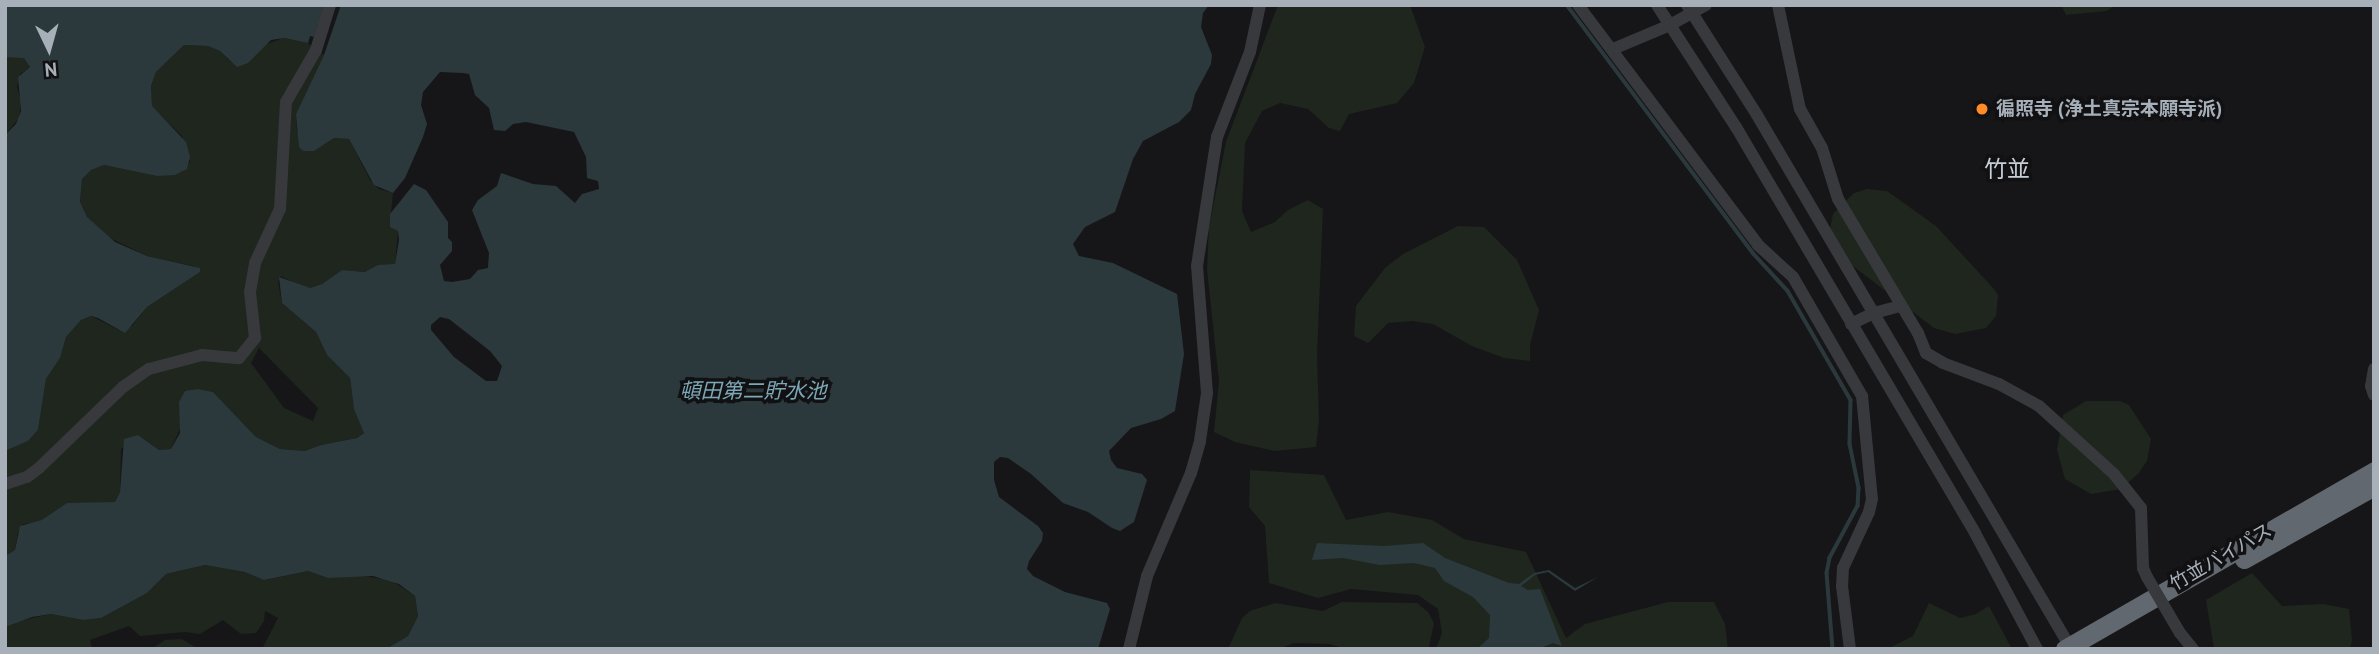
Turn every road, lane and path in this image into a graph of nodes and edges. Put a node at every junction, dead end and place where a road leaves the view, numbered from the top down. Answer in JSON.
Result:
{"nodes":[{"id":1,"x":330,"y":5,"type":"edge"},
{"id":2,"x":1260,"y":5,"type":"edge"},
{"id":3,"x":1578,"y":5,"type":"edge"},
{"id":4,"x":1657,"y":5,"type":"edge"},
{"id":5,"x":1706,"y":5,"type":"edge"},
{"id":6,"x":1778,"y":5,"type":"edge"},
{"id":7,"x":1689,"y":9,"type":"edge"},
{"id":8,"x":1670,"y":25,"type":"junction"},
{"id":9,"x":1613,"y":49,"type":"junction"},
{"id":10,"x":1901,"y":306,"type":"junction"},
{"id":11,"x":1874,"y":313,"type":"junction"},
{"id":12,"x":1851,"y":324,"type":"junction"},
{"id":13,"x":2374,"y":369,"type":"edge"},
{"id":14,"x":2374,"y":396,"type":"edge"},
{"id":15,"x":2374,"y":471,"type":"edge"},
{"id":16,"x":5,"y":484,"type":"edge"},
{"id":17,"x":2374,"y":485,"type":"edge"},
{"id":18,"x":2076,"y":644,"type":"edge"},
{"id":19,"x":1129,"y":649,"type":"edge"},
{"id":20,"x":1850,"y":649,"type":"edge"},
{"id":21,"x":2037,"y":649,"type":"edge"},
{"id":22,"x":2193,"y":649,"type":"edge"}],
"edges":[{"from":1,"to":16,"type":"street"},
{"from":2,"to":19,"type":"street"},
{"from":3,"to":9,"type":"street"},
{"from":4,"to":8,"type":"street"},
{"from":5,"to":7,"type":"street"},
{"from":6,"to":10,"type":"street"},
{"from":7,"to":8,"type":"street"},
{"from":7,"to":11,"type":"street"},
{"from":8,"to":9,"type":"street"},
{"from":8,"to":12,"type":"street"},
{"from":9,"to":20,"type":"street"},
{"from":10,"to":11,"type":"street"},
{"from":10,"to":22,"type":"street","bridge":true},
{"from":11,"to":12,"type":"street"},
{"from":11,"to":18,"type":"street"},
{"from":12,"to":21,"type":"street"},
{"from":13,"to":14,"type":"street"},
{"from":15,"to":18,"type":"highway","name":"竹並バイパス"},
{"from":17,"to":18,"type":"highway","name":"竹並バイパス"}]}
